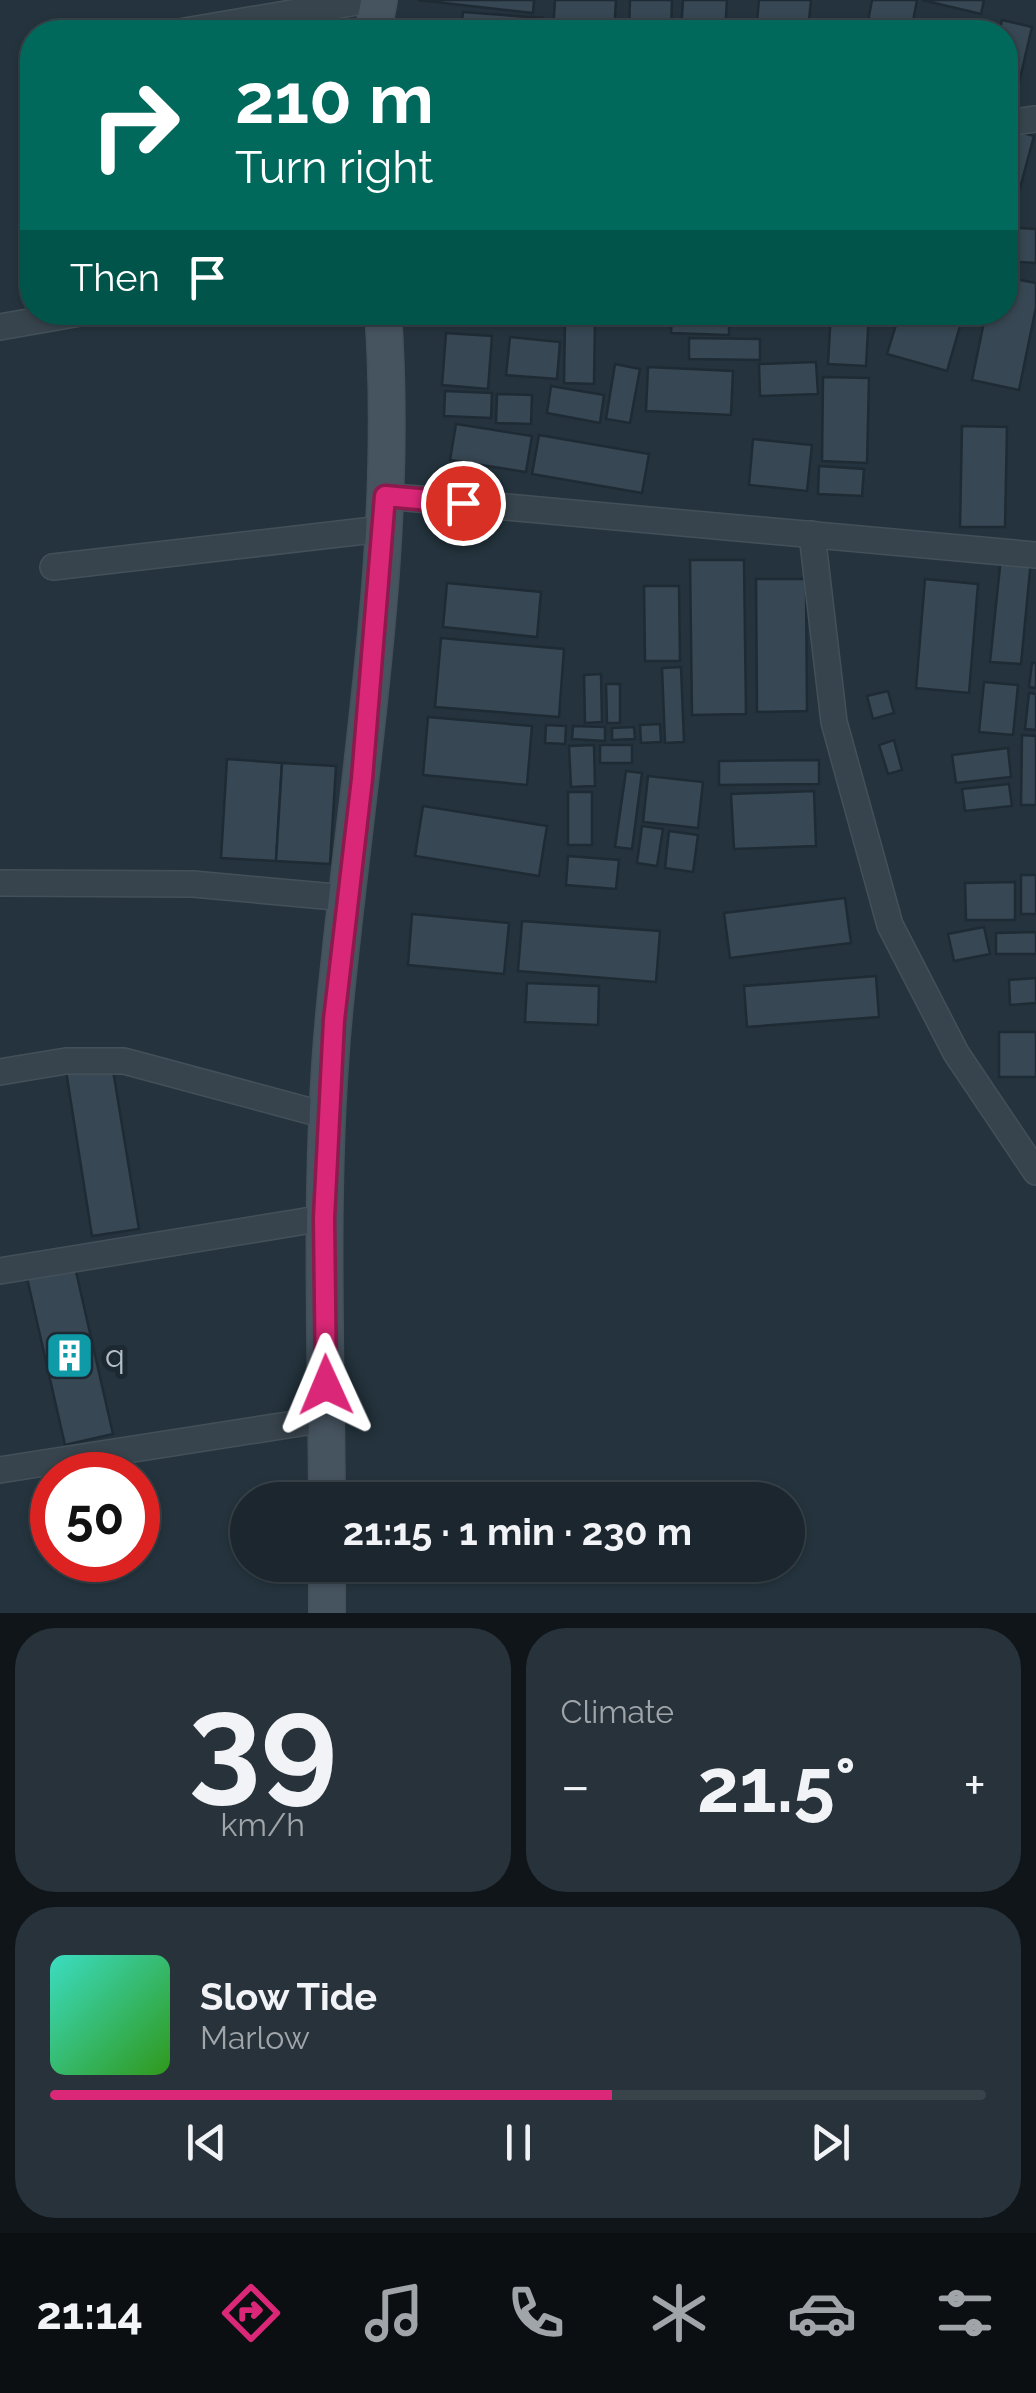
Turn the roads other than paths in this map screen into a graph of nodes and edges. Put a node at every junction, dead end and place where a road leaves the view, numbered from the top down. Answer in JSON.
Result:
{"nodes":[{"id":1,"x":369,"y":0,"type":"edge"},
{"id":2,"x":250,"y":20,"type":"edge"},
{"id":3,"x":384,"y":325,"type":"edge"},
{"id":4,"x":383,"y":513,"type":"junction"},
{"id":5,"x":812,"y":534,"type":"junction"},
{"id":6,"x":1036,"y":555,"type":"edge"},
{"id":7,"x":53,"y":566,"type":"dead end"},
{"id":8,"x":0,"y":883,"type":"edge"},
{"id":9,"x":346,"y":898,"type":"junction"},
{"id":10,"x":0,"y":1072,"type":"edge"},
{"id":11,"x":328,"y":1116,"type":"junction"},
{"id":12,"x":1036,"y":1172,"type":"edge"},
{"id":13,"x":324,"y":1218,"type":"junction"},
{"id":14,"x":0,"y":1271,"type":"edge"},
{"id":15,"x":326,"y":1419,"type":"junction"},
{"id":16,"x":0,"y":1470,"type":"edge"},
{"id":17,"x":327,"y":1482,"type":"edge"},
{"id":18,"x":327,"y":1582,"type":"edge"},
{"id":19,"x":327,"y":1613,"type":"edge"}],
"edges":[{"from":1,"to":2,"type":"street"},
{"from":3,"to":4,"type":"main road"},
{"from":4,"to":5,"type":"street"},
{"from":4,"to":7,"type":"street"},
{"from":4,"to":9,"type":"main road"},
{"from":5,"to":6,"type":"street"},
{"from":5,"to":12,"type":"street"},
{"from":8,"to":9,"type":"street"},
{"from":9,"to":11,"type":"main road"},
{"from":10,"to":11,"type":"street"},
{"from":11,"to":13,"type":"main road"},
{"from":13,"to":14,"type":"street"},
{"from":13,"to":15,"type":"main road"},
{"from":15,"to":16,"type":"street"},
{"from":15,"to":17,"type":"main road"},
{"from":18,"to":19,"type":"main road"}]}
